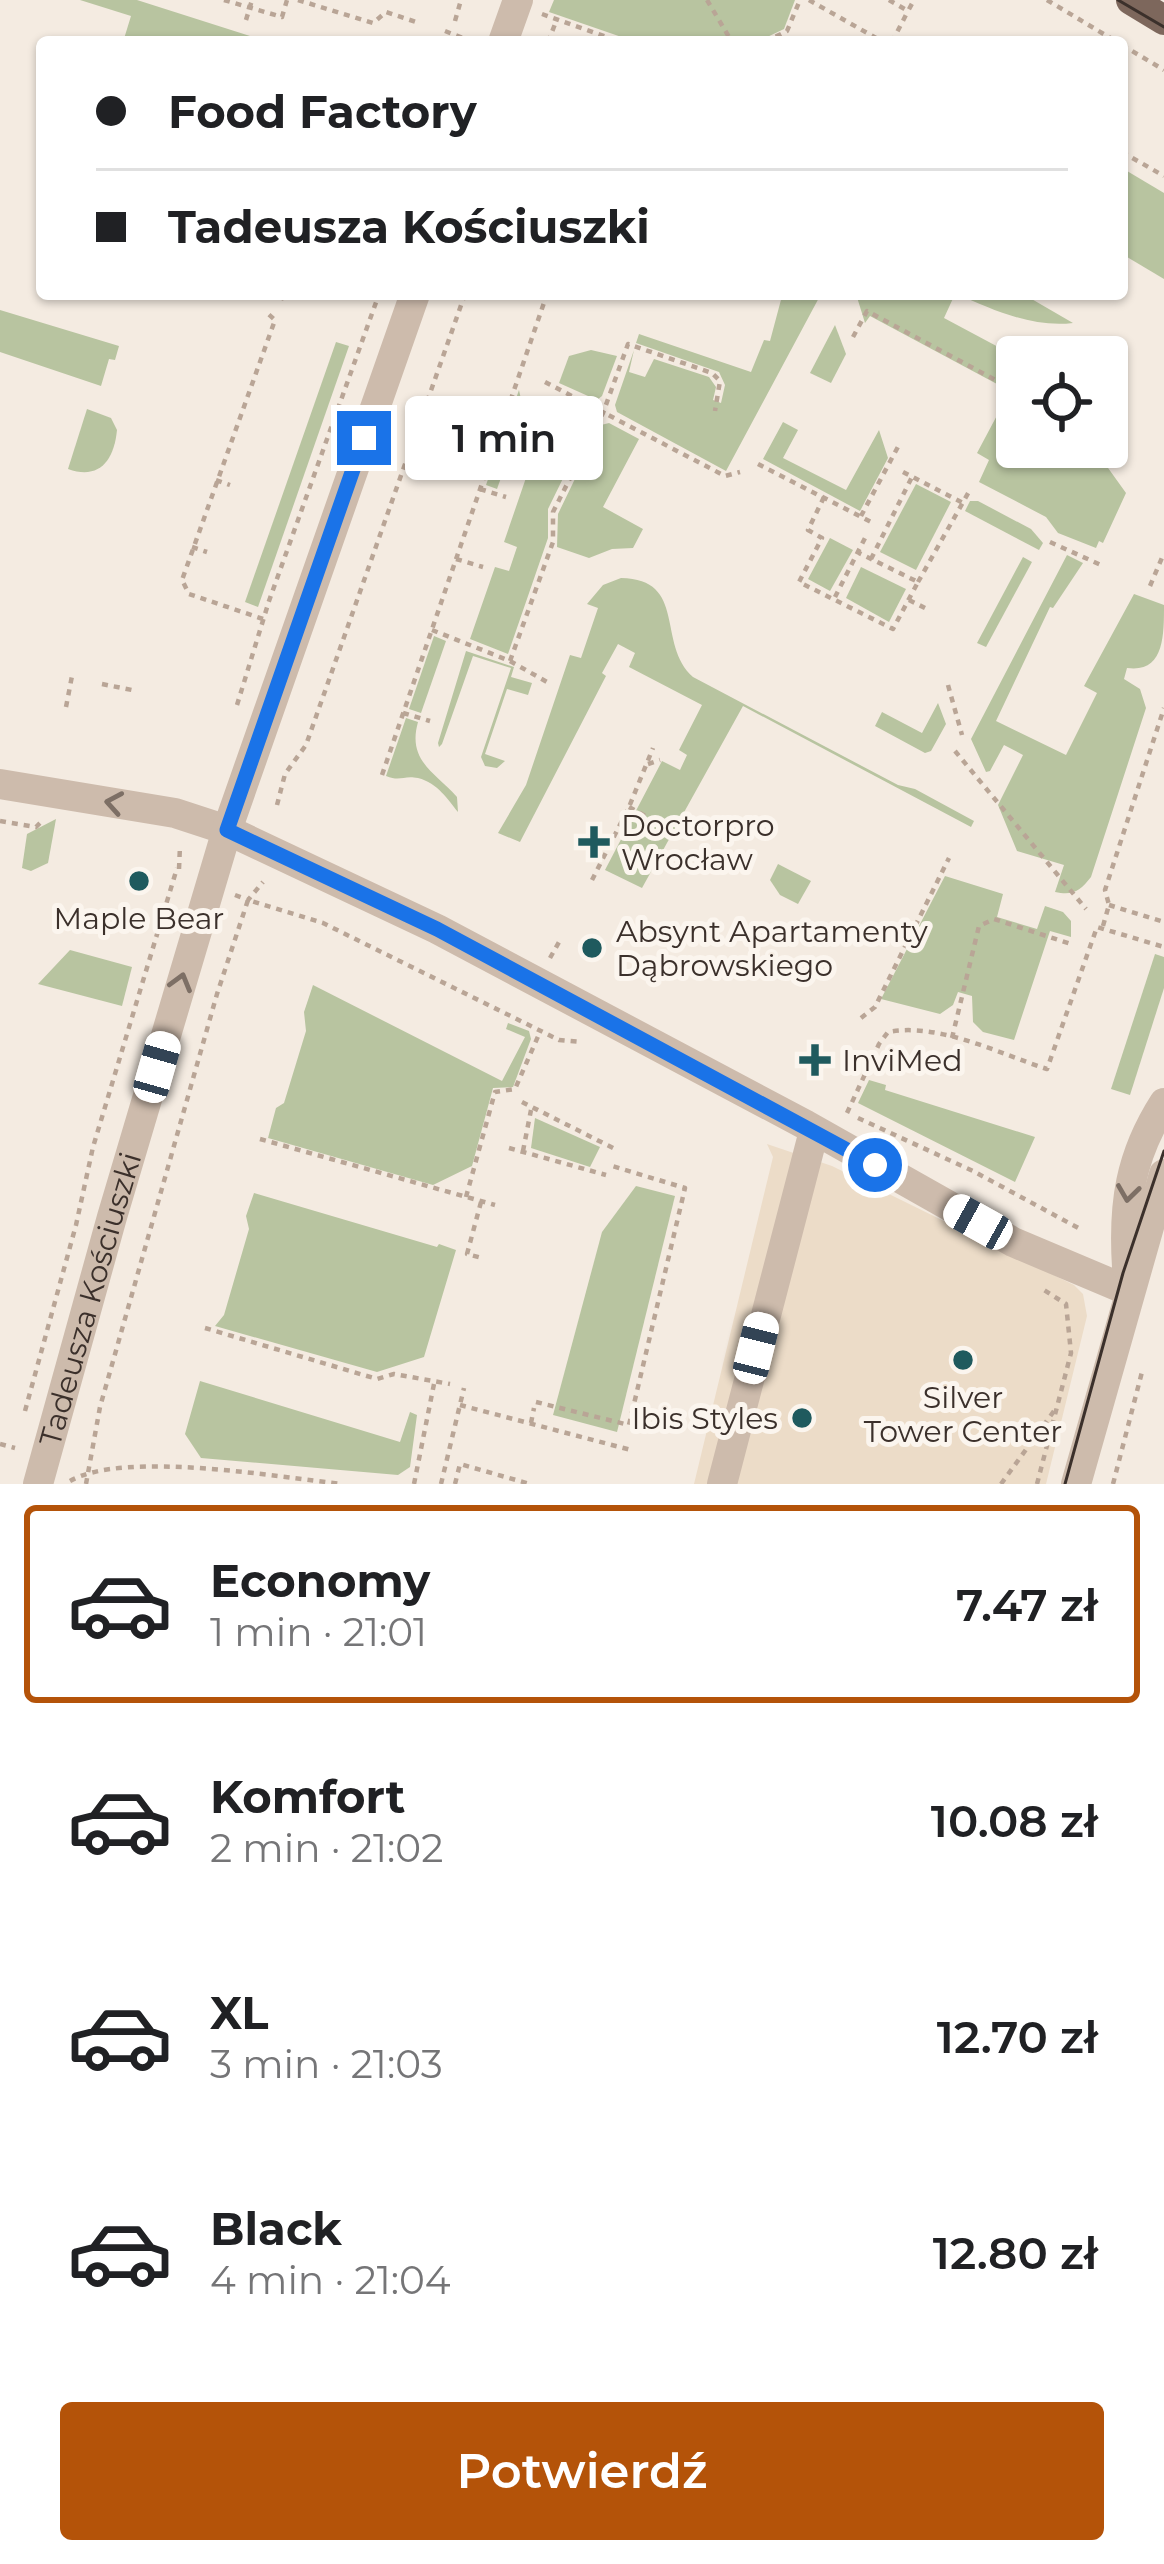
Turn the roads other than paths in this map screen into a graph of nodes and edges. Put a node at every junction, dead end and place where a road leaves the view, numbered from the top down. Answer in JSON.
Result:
{"nodes":[{"id":1,"x":518,"y":0,"type":"edge"},
{"id":2,"x":1131,"y":0,"type":"edge"},
{"id":3,"x":1164,"y":20,"type":"edge"},
{"id":4,"x":505,"y":36,"type":"edge"},
{"id":5,"x":413,"y":300,"type":"edge"},
{"id":6,"x":0,"y":784,"type":"edge"},
{"id":7,"x":227,"y":830,"type":"junction"},
{"id":8,"x":1164,"y":1102,"type":"edge"},
{"id":9,"x":814,"y":1131,"type":"junction"},
{"id":10,"x":1164,"y":1174,"type":"edge"},
{"id":11,"x":1129,"y":1291,"type":"junction"},
{"id":12,"x":38,"y":1484,"type":"edge"},
{"id":13,"x":722,"y":1484,"type":"edge"},
{"id":14,"x":1076,"y":1484,"type":"edge"}],
"edges":[{"from":1,"to":4,"type":"street"},
{"from":2,"to":3,"type":"main road"},
{"from":5,"to":7,"type":"street","name":"Tadeusza Kościuszki"},
{"from":7,"to":6,"type":"street","one_way":true},
{"from":7,"to":9,"type":"street"},
{"from":12,"to":7,"type":"street","name":"Tadeusza Kościuszki","one_way":true},
{"from":8,"to":11,"type":"street","one_way":true},
{"from":9,"to":11,"type":"street"},
{"from":9,"to":13,"type":"street"},
{"from":10,"to":11,"type":"street"},
{"from":11,"to":14,"type":"street"}]}
